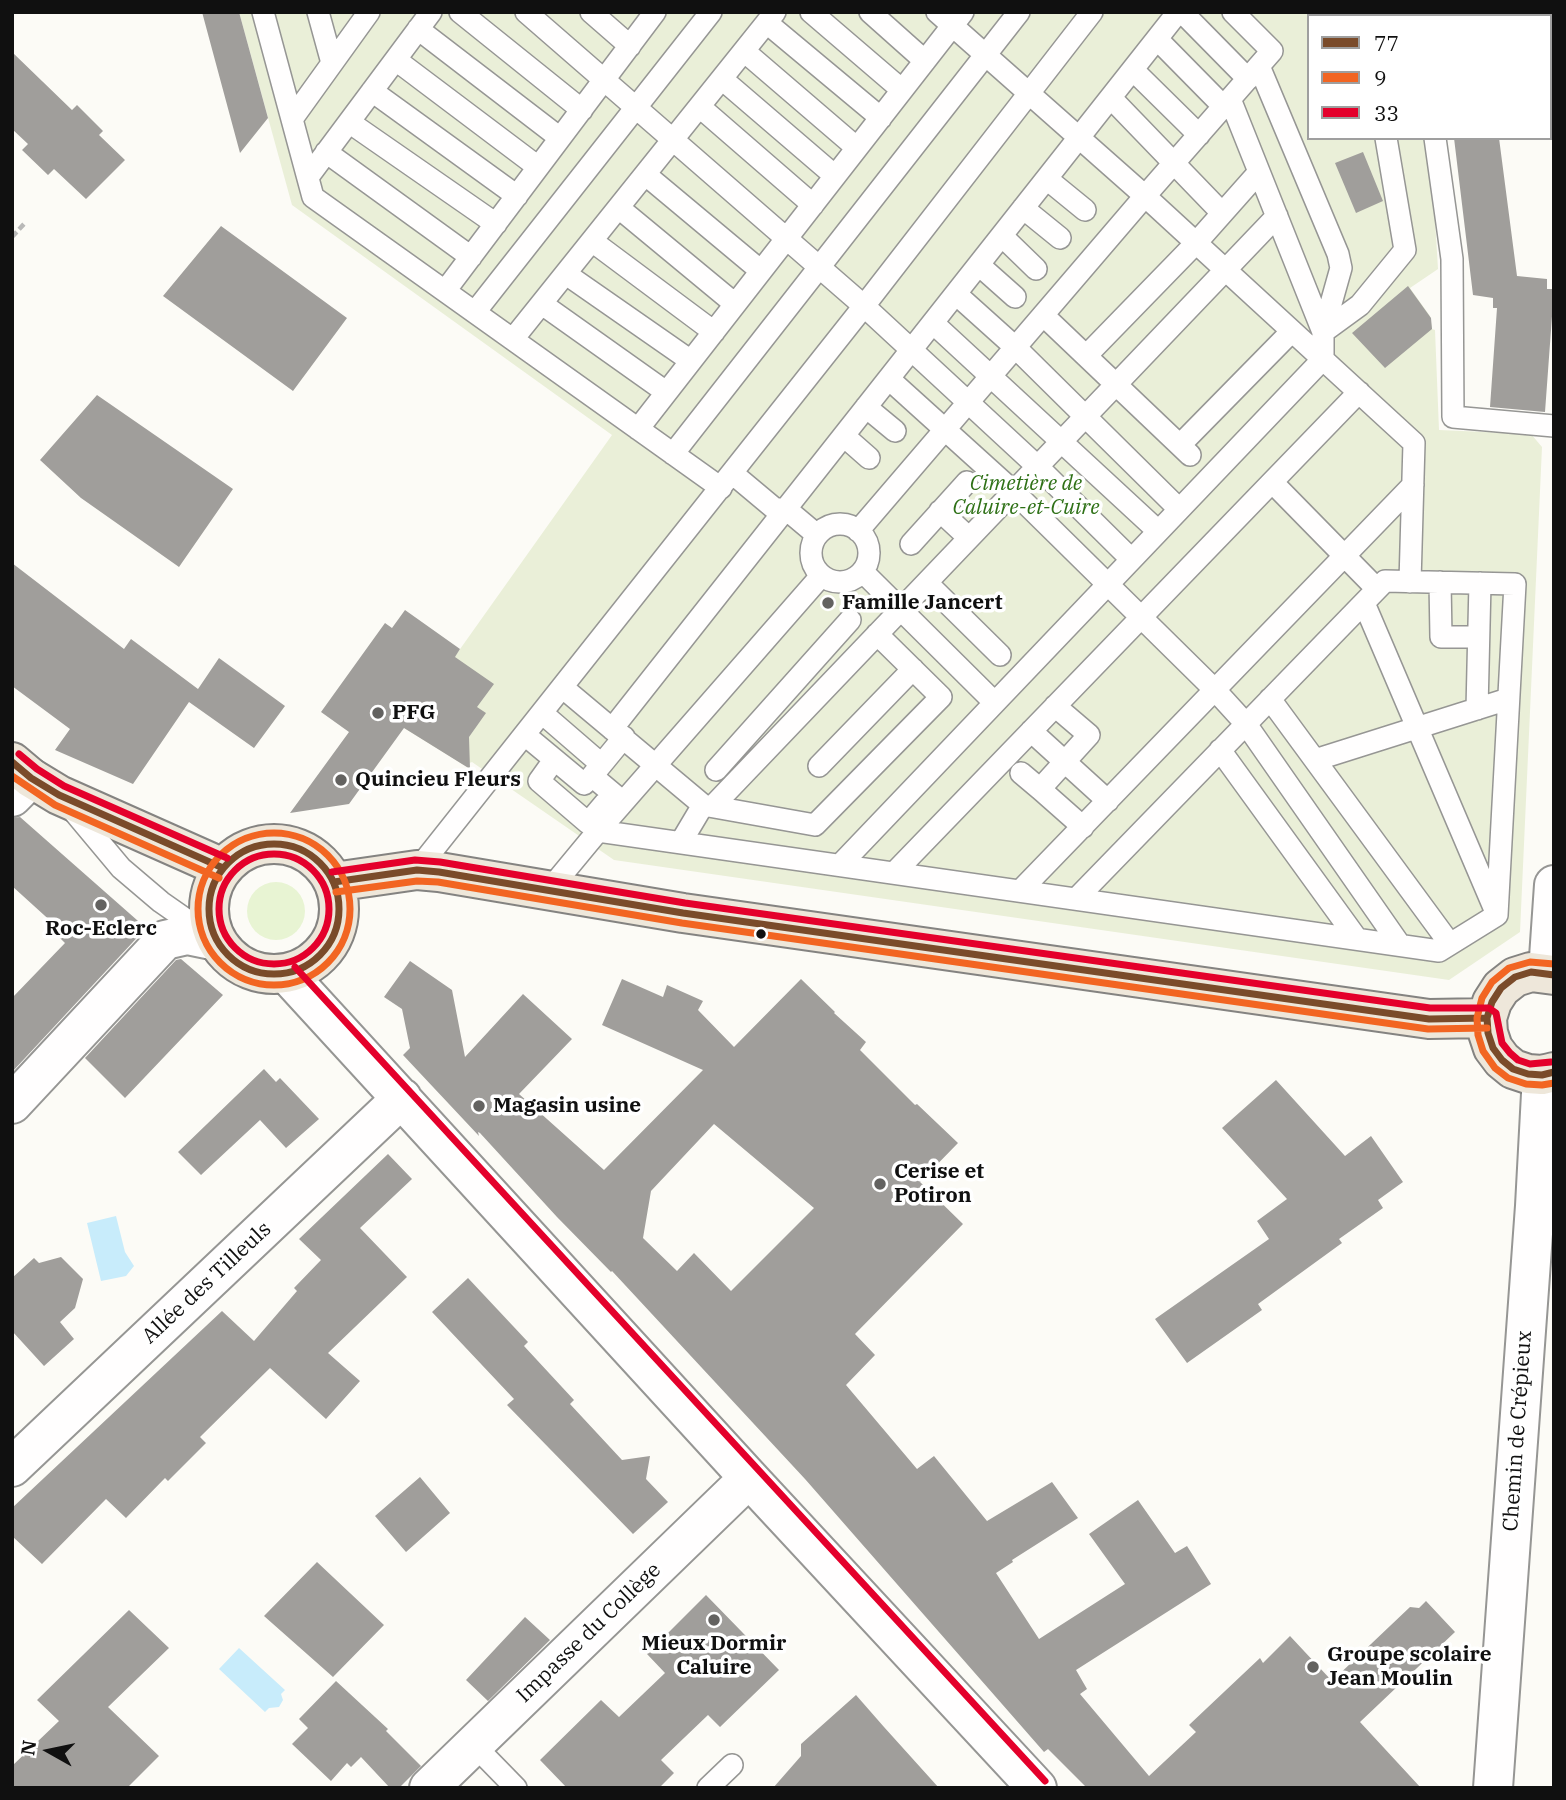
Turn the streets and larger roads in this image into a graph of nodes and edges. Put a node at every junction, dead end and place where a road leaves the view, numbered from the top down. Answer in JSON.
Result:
{"nodes":[{"id":1,"x":29,"y":783,"type":"edge"},
{"id":2,"x":223,"y":868,"type":"junction"},
{"id":3,"x":334,"y":882,"type":"junction"},
{"id":4,"x":1554,"y":885,"type":"edge"},
{"id":5,"x":216,"y":941,"type":"junction"},
{"id":6,"x":1551,"y":973,"type":"edge"},
{"id":7,"x":287,"y":974,"type":"junction"},
{"id":8,"x":1487,"y":1018,"type":"junction"},
{"id":9,"x":1548,"y":1073,"type":"edge"},
{"id":10,"x":402,"y":1098,"type":"junction"},
{"id":11,"x":12,"y":1104,"type":"edge"},
{"id":12,"x":12,"y":1467,"type":"edge"},
{"id":13,"x":750,"y":1478,"type":"junction"},
{"id":14,"x":429,"y":1788,"type":"edge"},
{"id":15,"x":1037,"y":1788,"type":"edge"},
{"id":16,"x":1493,"y":1788,"type":"edge"}],
"edges":[{"from":1,"to":2,"type":"main road"},
{"from":2,"to":3,"type":"main road"},
{"from":2,"to":5,"type":"main road"},
{"from":3,"to":7,"type":"main road"},
{"from":3,"to":8,"type":"main road"},
{"from":4,"to":6,"type":"street"},
{"from":5,"to":7,"type":"main road"},
{"from":5,"to":11,"type":"street"},
{"from":6,"to":8,"type":"main road"},
{"from":7,"to":10,"type":"street"},
{"from":8,"to":9,"type":"main road"},
{"from":9,"to":16,"type":"street","name":"Chemin de Crépieux"},
{"from":10,"to":12,"type":"street","name":"Allée des Tilleuls"},
{"from":10,"to":13,"type":"street"},
{"from":13,"to":14,"type":"street","name":"Impasse du Collège"},
{"from":13,"to":15,"type":"street"}]}
